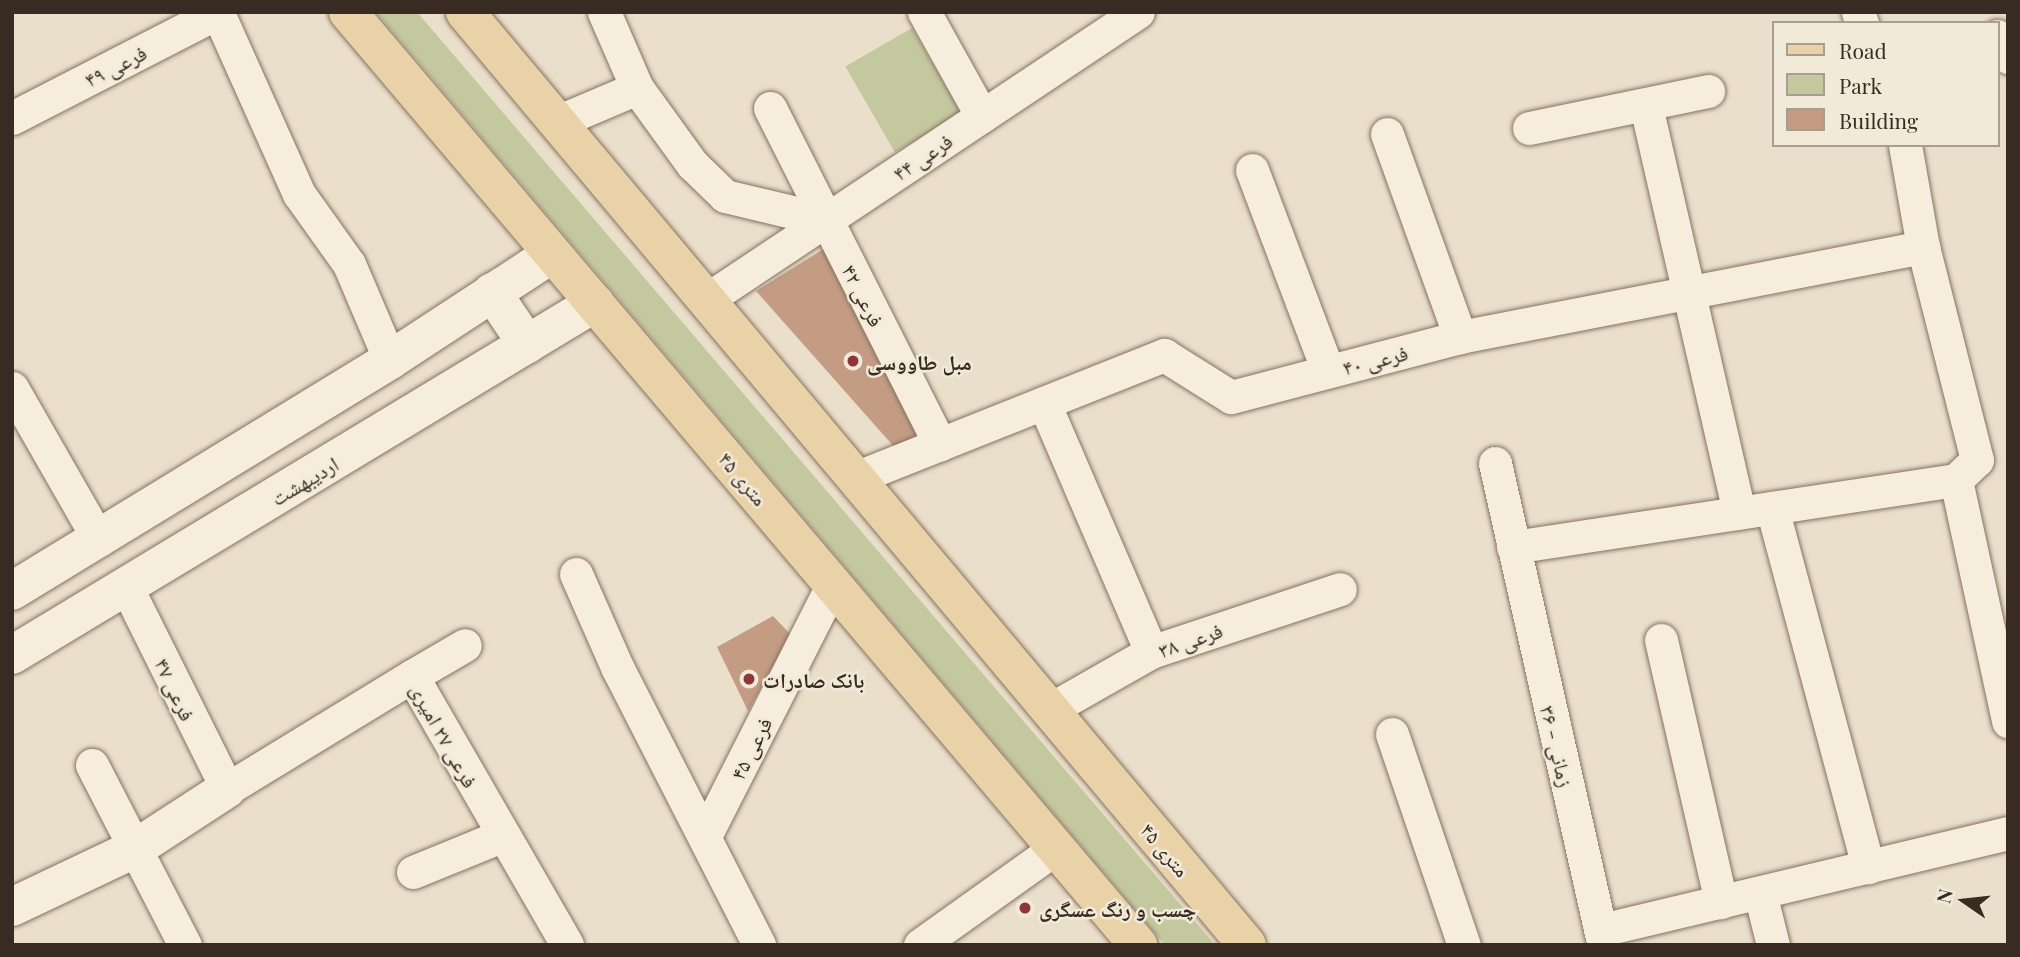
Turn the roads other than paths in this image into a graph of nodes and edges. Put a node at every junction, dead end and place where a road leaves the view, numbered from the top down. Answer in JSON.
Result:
{"nodes":[{"id":1,"x":348,"y":12,"type":"edge"},
{"id":2,"x":465,"y":12,"type":"edge"},
{"id":3,"x":604,"y":12,"type":"edge"},
{"id":4,"x":924,"y":12,"type":"edge"},
{"id":5,"x":1138,"y":12,"type":"edge"},
{"id":6,"x":218,"y":13,"type":"edge"},
{"id":7,"x":1999,"y":40,"type":"edge"},
{"id":8,"x":2008,"y":57,"type":"edge"},
{"id":9,"x":637,"y":88,"type":"junction"},
{"id":10,"x":1708,"y":91,"type":"dead end"},
{"id":11,"x":1646,"y":106,"type":"junction"},
{"id":12,"x":770,"y":108,"type":"dead end"},
{"id":13,"x":982,"y":116,"type":"junction"},
{"id":14,"x":12,"y":118,"type":"edge"},
{"id":15,"x":557,"y":122,"type":"junction"},
{"id":16,"x":1529,"y":128,"type":"dead end"},
{"id":17,"x":1387,"y":134,"type":"dead end"},
{"id":18,"x":1905,"y":147,"type":"edge"},
{"id":19,"x":1252,"y":170,"type":"dead end"},
{"id":20,"x":826,"y":219,"type":"junction"},
{"id":21,"x":1923,"y":247,"type":"junction"},
{"id":22,"x":552,"y":254,"type":"junction"},
{"id":23,"x":1690,"y":290,"type":"junction"},
{"id":24,"x":492,"y":292,"type":"junction"},
{"id":25,"x":706,"y":300,"type":"junction"},
{"id":26,"x":595,"y":303,"type":"junction"},
{"id":27,"x":1460,"y":337,"type":"junction"},
{"id":28,"x":527,"y":344,"type":"junction"},
{"id":29,"x":390,"y":360,"type":"junction"},
{"id":30,"x":1328,"y":371,"type":"junction"},
{"id":31,"x":1044,"y":403,"type":"junction"},
{"id":32,"x":17,"y":407,"type":"edge"},
{"id":33,"x":940,"y":444,"type":"junction"},
{"id":34,"x":1495,"y":463,"type":"dead end"},
{"id":35,"x":855,"y":478,"type":"junction"},
{"id":36,"x":1956,"y":481,"type":"junction"},
{"id":37,"x":1772,"y":508,"type":"junction"},
{"id":38,"x":1739,"y":513,"type":"junction"},
{"id":39,"x":99,"y":540,"type":"junction"},
{"id":40,"x":1513,"y":547,"type":"junction"},
{"id":41,"x":576,"y":574,"type":"dead end"},
{"id":42,"x":833,"y":584,"type":"junction"},
{"id":43,"x":127,"y":588,"type":"junction"},
{"id":44,"x":1340,"y":589,"type":"dead end"},
{"id":45,"x":12,"y":591,"type":"edge"},
{"id":46,"x":1661,"y":640,"type":"dead end"},
{"id":47,"x":465,"y":645,"type":"dead end"},
{"id":48,"x":1151,"y":652,"type":"junction"},
{"id":49,"x":12,"y":655,"type":"edge"},
{"id":50,"x":412,"y":676,"type":"junction"},
{"id":51,"x":1049,"y":710,"type":"junction"},
{"id":52,"x":2008,"y":721,"type":"edge"},
{"id":53,"x":1392,"y":734,"type":"dead end"},
{"id":54,"x":92,"y":765,"type":"dead end"},
{"id":55,"x":228,"y":789,"type":"junction"},
{"id":56,"x":2008,"y":833,"type":"edge"},
{"id":57,"x":501,"y":836,"type":"junction"},
{"id":58,"x":705,"y":836,"type":"junction"},
{"id":59,"x":136,"y":848,"type":"junction"},
{"id":60,"x":1056,"y":848,"type":"junction"},
{"id":61,"x":1868,"y":867,"type":"junction"},
{"id":62,"x":413,"y":872,"type":"dead end"},
{"id":63,"x":1760,"y":894,"type":"junction"},
{"id":64,"x":1721,"y":902,"type":"junction"},
{"id":65,"x":12,"y":908,"type":"edge"},
{"id":66,"x":1602,"y":937,"type":"edge"},
{"id":67,"x":185,"y":945,"type":"edge"},
{"id":68,"x":567,"y":945,"type":"edge"},
{"id":69,"x":759,"y":945,"type":"edge"},
{"id":70,"x":920,"y":945,"type":"edge"},
{"id":71,"x":1138,"y":945,"type":"edge"},
{"id":72,"x":1247,"y":945,"type":"edge"},
{"id":73,"x":1464,"y":945,"type":"edge"},
{"id":74,"x":1773,"y":945,"type":"edge"}],
"edges":[{"from":1,"to":22,"type":"main road","name":"۴۵ متری"},
{"from":2,"to":15,"type":"main road","name":"۴۵ متری"},
{"from":3,"to":9,"type":"street"},
{"from":4,"to":13,"type":"street"},
{"from":5,"to":13,"type":"street","name":"فرعی ۴۴"},
{"from":6,"to":14,"type":"street","name":"فرعی ۴۹"},
{"from":6,"to":29,"type":"street"},
{"from":7,"to":8,"type":"street"},
{"from":9,"to":15,"type":"street"},
{"from":9,"to":20,"type":"street"},
{"from":10,"to":11,"type":"street"},
{"from":11,"to":16,"type":"street"},
{"from":11,"to":23,"type":"street"},
{"from":12,"to":20,"type":"street","name":"فرعی ۴۲"},
{"from":13,"to":20,"type":"street","name":"فرعی ۴۴"},
{"from":15,"to":25,"type":"main road","name":"۴۵ متری"},
{"from":17,"to":27,"type":"street"},
{"from":18,"to":21,"type":"street"},
{"from":19,"to":30,"type":"street"},
{"from":20,"to":25,"type":"street","name":"فرعی ۴۴"},
{"from":20,"to":33,"type":"street","name":"فرعی ۴۲"},
{"from":21,"to":23,"type":"street","name":"فرعی ۴۰"},
{"from":21,"to":36,"type":"street"},
{"from":22,"to":24,"type":"main road"},
{"from":22,"to":26,"type":"main road","name":"۴۵ متری"},
{"from":23,"to":27,"type":"street","name":"فرعی ۴۰"},
{"from":23,"to":38,"type":"street"},
{"from":24,"to":28,"type":"main road"},
{"from":24,"to":29,"type":"main road"},
{"from":25,"to":35,"type":"main road","name":"۴۵ متری"},
{"from":26,"to":28,"type":"main road","name":"اردیبهشت"},
{"from":26,"to":42,"type":"main road","name":"۴۵ متری"},
{"from":27,"to":30,"type":"street","name":"فرعی ۴۰"},
{"from":28,"to":43,"type":"main road","name":"اردیبهشت"},
{"from":29,"to":39,"type":"main road"},
{"from":30,"to":31,"type":"street","name":"فرعی ۴۰"},
{"from":31,"to":33,"type":"street","name":"فرعی ۴۰"},
{"from":31,"to":48,"type":"street"},
{"from":32,"to":39,"type":"street"},
{"from":33,"to":35,"type":"street","name":"فرعی ۴۰"},
{"from":34,"to":40,"type":"street","name":"۳۶ - زمانی"},
{"from":35,"to":51,"type":"main road","name":"۴۵ متری"},
{"from":36,"to":37,"type":"street"},
{"from":36,"to":52,"type":"street"},
{"from":37,"to":38,"type":"street"},
{"from":37,"to":61,"type":"street"},
{"from":38,"to":40,"type":"street"},
{"from":39,"to":45,"type":"main road"},
{"from":40,"to":66,"type":"street","name":"۳۶ - زمانی"},
{"from":41,"to":58,"type":"street"},
{"from":42,"to":58,"type":"street","name":"فرعی ۴۵"},
{"from":42,"to":60,"type":"main road","name":"۴۵ متری"},
{"from":43,"to":49,"type":"main road","name":"اردیبهشت"},
{"from":43,"to":55,"type":"street","name":"فرعی ۴۷"},
{"from":44,"to":48,"type":"street","name":"فرعی ۳۸"},
{"from":46,"to":64,"type":"street"},
{"from":47,"to":50,"type":"street"},
{"from":48,"to":51,"type":"street","name":"فرعی ۳۸"},
{"from":50,"to":55,"type":"street","name":"فرعی ۲۷ امیری"},
{"from":50,"to":57,"type":"street","name":"فرعی ۲۷ امیری"},
{"from":51,"to":72,"type":"main road","name":"۴۵ متری"},
{"from":53,"to":73,"type":"street"},
{"from":54,"to":59,"type":"street"},
{"from":55,"to":59,"type":"main road"},
{"from":56,"to":61,"type":"street"},
{"from":57,"to":62,"type":"street"},
{"from":57,"to":68,"type":"street","name":"فرعی ۲۷ امیری"},
{"from":58,"to":69,"type":"street"},
{"from":59,"to":65,"type":"main road"},
{"from":59,"to":67,"type":"street"},
{"from":60,"to":70,"type":"street"},
{"from":60,"to":71,"type":"main road","name":"۴۵ متری"},
{"from":61,"to":63,"type":"street"},
{"from":63,"to":64,"type":"street"},
{"from":63,"to":74,"type":"street"},
{"from":64,"to":66,"type":"street"}]}
